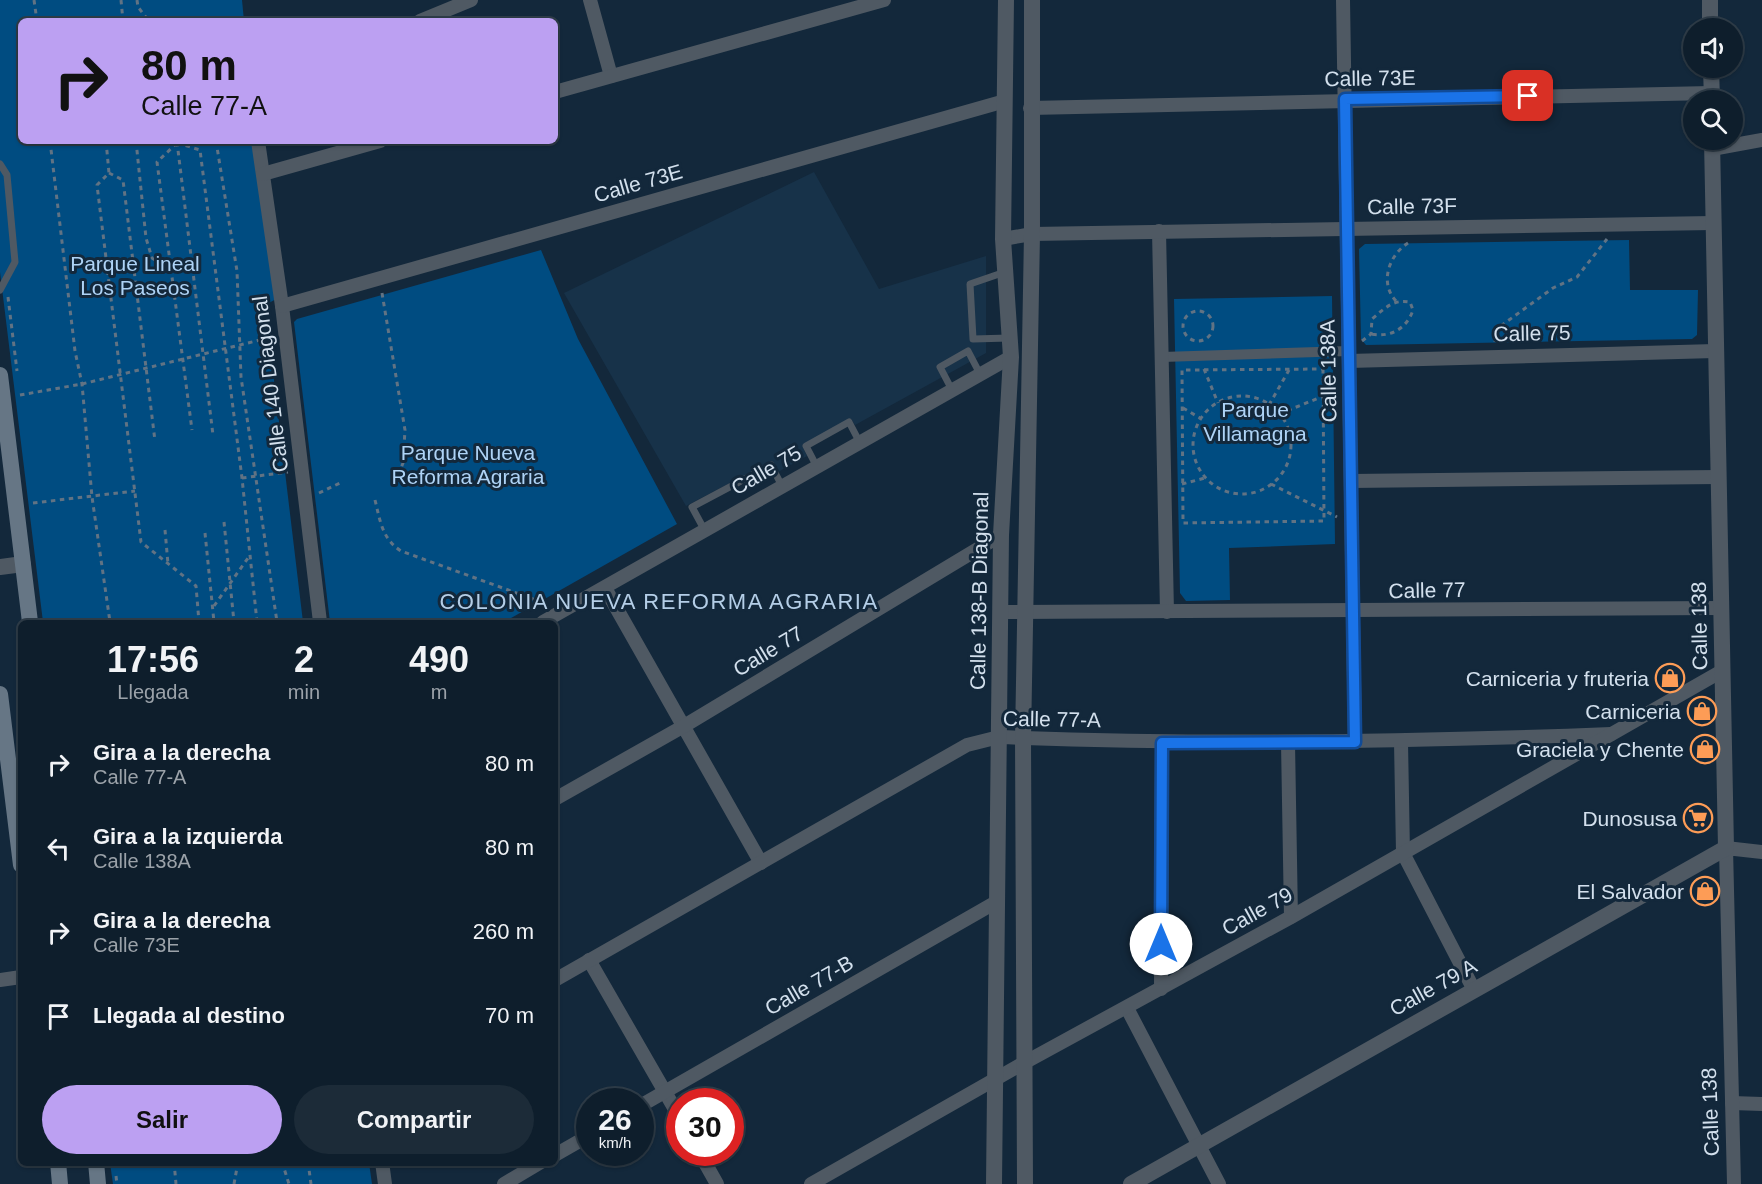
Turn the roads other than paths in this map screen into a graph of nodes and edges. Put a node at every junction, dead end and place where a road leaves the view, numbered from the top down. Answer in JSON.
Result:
{"nodes":[{"id":1,"x":471,"y":0,"type":"edge"},
{"id":2,"x":590,"y":0,"type":"edge"},
{"id":3,"x":884,"y":0,"type":"edge"},
{"id":4,"x":1006,"y":0,"type":"edge"},
{"id":5,"x":1032,"y":0,"type":"edge"},
{"id":6,"x":1344,"y":0,"type":"edge"},
{"id":7,"x":1710,"y":0,"type":"edge"},
{"id":8,"x":427,"y":18,"type":"edge"},
{"id":9,"x":1710,"y":18,"type":"edge"},
{"id":10,"x":611,"y":76,"type":"junction"},
{"id":11,"x":558,"y":91,"type":"edge"},
{"id":12,"x":1683,"y":97,"type":"edge"},
{"id":13,"x":1345,"y":99,"type":"junction"},
{"id":14,"x":1005,"y":101,"type":"junction"},
{"id":15,"x":1030,"y":108,"type":"junction"},
{"id":16,"x":1762,"y":140,"type":"edge"},
{"id":17,"x":1743,"y":142,"type":"edge"},
{"id":18,"x":258,"y":144,"type":"edge"},
{"id":19,"x":369,"y":144,"type":"edge"},
{"id":20,"x":1712,"y":150,"type":"edge"},
{"id":21,"x":0,"y":164,"type":"edge"},
{"id":22,"x":263,"y":174,"type":"junction"},
{"id":23,"x":1713,"y":223,"type":"junction"},
{"id":24,"x":1347,"y":227,"type":"junction"},
{"id":25,"x":1159,"y":231,"type":"junction"},
{"id":26,"x":1032,"y":234,"type":"junction"},
{"id":27,"x":1003,"y":239,"type":"junction"},
{"id":28,"x":1005,"y":272,"type":"junction"},
{"id":29,"x":0,"y":290,"type":"edge"},
{"id":30,"x":282,"y":306,"type":"junction"},
{"id":31,"x":1009,"y":338,"type":"junction"},
{"id":32,"x":1715,"y":351,"type":"junction"},
{"id":33,"x":1349,"y":356,"type":"junction"},
{"id":34,"x":1011,"y":357,"type":"junction"},
{"id":35,"x":1162,"y":357,"type":"junction"},
{"id":36,"x":980,"y":374,"type":"junction"},
{"id":37,"x":0,"y":375,"type":"edge"},
{"id":38,"x":952,"y":390,"type":"junction"},
{"id":39,"x":860,"y":443,"type":"junction"},
{"id":40,"x":817,"y":467,"type":"junction"},
{"id":41,"x":1718,"y":477,"type":"junction"},
{"id":42,"x":1351,"y":481,"type":"junction"},
{"id":43,"x":782,"y":487,"type":"junction"},
{"id":44,"x":705,"y":531,"type":"junction"},
{"id":45,"x":1001,"y":535,"type":"junction"},
{"id":46,"x":23,"y":564,"type":"junction"},
{"id":47,"x":0,"y":567,"type":"edge"},
{"id":48,"x":605,"y":588,"type":"junction"},
{"id":49,"x":1721,"y":608,"type":"junction"},
{"id":50,"x":1353,"y":611,"type":"junction"},
{"id":51,"x":1001,"y":612,"type":"junction"},
{"id":52,"x":1167,"y":612,"type":"junction"},
{"id":53,"x":1026,"y":613,"type":"junction"},
{"id":54,"x":30,"y":620,"type":"edge"},
{"id":55,"x":320,"y":620,"type":"edge"},
{"id":56,"x":547,"y":620,"type":"edge"},
{"id":57,"x":1722,"y":671,"type":"junction"},
{"id":58,"x":0,"y":694,"type":"edge"},
{"id":59,"x":684,"y":726,"type":"junction"},
{"id":60,"x":1611,"y":734,"type":"junction"},
{"id":61,"x":999,"y":737,"type":"junction"},
{"id":62,"x":1023,"y":738,"type":"junction"},
{"id":63,"x":1355,"y":742,"type":"junction"},
{"id":64,"x":1401,"y":742,"type":"junction"},
{"id":65,"x":1162,"y":743,"type":"junction"},
{"id":66,"x":1288,"y":743,"type":"junction"},
{"id":67,"x":558,"y":797,"type":"edge"},
{"id":68,"x":18,"y":841,"type":"edge"},
{"id":69,"x":1726,"y":848,"type":"junction"},
{"id":70,"x":1762,"y":852,"type":"edge"},
{"id":71,"x":1403,"y":853,"type":"junction"},
{"id":72,"x":761,"y":863,"type":"junction"},
{"id":73,"x":998,"y":901,"type":"junction"},
{"id":74,"x":1292,"y":917,"type":"junction"},
{"id":75,"x":589,"y":960,"type":"junction"},
{"id":76,"x":18,"y":977,"type":"edge"},
{"id":77,"x":558,"y":978,"type":"edge"},
{"id":78,"x":0,"y":980,"type":"edge"},
{"id":79,"x":1161,"y":989,"type":"junction"},
{"id":80,"x":1474,"y":990,"type":"junction"},
{"id":81,"x":1127,"y":1008,"type":"junction"},
{"id":82,"x":1022,"y":1064,"type":"junction"},
{"id":83,"x":995,"y":1080,"type":"junction"},
{"id":84,"x":664,"y":1092,"type":"junction"},
{"id":85,"x":666,"y":1095,"type":"edge"},
{"id":86,"x":654,"y":1098,"type":"edge"},
{"id":87,"x":1732,"y":1103,"type":"junction"},
{"id":88,"x":1762,"y":1104,"type":"edge"},
{"id":89,"x":576,"y":1143,"type":"edge"},
{"id":90,"x":1199,"y":1146,"type":"junction"},
{"id":91,"x":558,"y":1153,"type":"edge"},
{"id":92,"x":58,"y":1166,"type":"edge"},
{"id":93,"x":96,"y":1166,"type":"edge"},
{"id":94,"x":383,"y":1166,"type":"edge"},
{"id":95,"x":534,"y":1166,"type":"edge"},
{"id":96,"x":707,"y":1166,"type":"edge"},
{"id":97,"x":60,"y":1184,"type":"edge"},
{"id":98,"x":98,"y":1184,"type":"edge"},
{"id":99,"x":385,"y":1184,"type":"edge"},
{"id":100,"x":504,"y":1184,"type":"edge"},
{"id":101,"x":717,"y":1184,"type":"edge"},
{"id":102,"x":811,"y":1184,"type":"edge"},
{"id":103,"x":994,"y":1184,"type":"edge"},
{"id":104,"x":1025,"y":1184,"type":"edge"},
{"id":105,"x":1131,"y":1184,"type":"edge"},
{"id":106,"x":1219,"y":1184,"type":"edge"},
{"id":107,"x":1734,"y":1184,"type":"edge"}],
"edges":[{"from":1,"to":8,"type":"street"},
{"from":2,"to":10,"type":"street"},
{"from":3,"to":10,"type":"street"},
{"from":4,"to":14,"type":"street","name":"Calle 138-B Diagonal"},
{"from":5,"to":15,"type":"street"},
{"from":6,"to":13,"type":"street","name":"Calle 138A"},
{"from":7,"to":9,"type":"street"},
{"from":10,"to":11,"type":"street"},
{"from":12,"to":13,"type":"street","name":"Calle 73E"},
{"from":13,"to":15,"type":"street","name":"Calle 73E"},
{"from":13,"to":24,"type":"street","name":"Calle 138A"},
{"from":14,"to":27,"type":"street","name":"Calle 138-B Diagonal"},
{"from":14,"to":30,"type":"street","name":"Calle 73E"},
{"from":15,"to":26,"type":"street"},
{"from":16,"to":17,"type":"street"},
{"from":18,"to":22,"type":"street","name":"Calle 140 Diagonal"},
{"from":19,"to":22,"type":"street"},
{"from":20,"to":23,"type":"street","name":"Calle 138"},
{"from":21,"to":29,"type":"lane"},
{"from":22,"to":30,"type":"street","name":"Calle 140 Diagonal"},
{"from":23,"to":24,"type":"street","name":"Calle 73F"},
{"from":23,"to":32,"type":"street","name":"Calle 138"},
{"from":24,"to":25,"type":"street","name":"Calle 73F"},
{"from":24,"to":33,"type":"street","name":"Calle 138A"},
{"from":25,"to":26,"type":"street","name":"Calle 73F"},
{"from":25,"to":35,"type":"street"},
{"from":26,"to":27,"type":"street","name":"Calle 73F"},
{"from":26,"to":53,"type":"street"},
{"from":27,"to":28,"type":"street","name":"Calle 138-B Diagonal"},
{"from":28,"to":31,"type":"street","name":"Calle 138-B Diagonal"},
{"from":28,"to":31,"type":"lane"},
{"from":30,"to":55,"type":"street","name":"Calle 140 Diagonal"},
{"from":31,"to":34,"type":"street","name":"Calle 138-B Diagonal"},
{"from":32,"to":33,"type":"street","name":"Calle 75"},
{"from":32,"to":41,"type":"street","name":"Calle 138"},
{"from":33,"to":35,"type":"street"},
{"from":33,"to":42,"type":"street","name":"Calle 138A"},
{"from":34,"to":36,"type":"street","name":"Calle 75"},
{"from":34,"to":45,"type":"street","name":"Calle 138-B Diagonal"},
{"from":35,"to":52,"type":"street"},
{"from":36,"to":38,"type":"street","name":"Calle 75"},
{"from":36,"to":38,"type":"lane"},
{"from":37,"to":46,"type":"main road"},
{"from":38,"to":39,"type":"street","name":"Calle 75"},
{"from":39,"to":40,"type":"street","name":"Calle 75"},
{"from":39,"to":40,"type":"lane"},
{"from":40,"to":43,"type":"street","name":"Calle 75"},
{"from":41,"to":42,"type":"street"},
{"from":41,"to":49,"type":"street","name":"Calle 138"},
{"from":42,"to":50,"type":"street","name":"Calle 138A"},
{"from":43,"to":44,"type":"street","name":"Calle 75"},
{"from":43,"to":44,"type":"lane"},
{"from":44,"to":48,"type":"street","name":"Calle 75"},
{"from":45,"to":51,"type":"street","name":"Calle 138-B Diagonal"},
{"from":45,"to":59,"type":"street","name":"Calle 77"},
{"from":46,"to":47,"type":"street"},
{"from":46,"to":54,"type":"main road"},
{"from":48,"to":56,"type":"street","name":"Calle 75"},
{"from":48,"to":59,"type":"street"},
{"from":49,"to":50,"type":"street","name":"Calle 77"},
{"from":49,"to":57,"type":"street","name":"Calle 138"},
{"from":50,"to":52,"type":"street","name":"Calle 77"},
{"from":50,"to":63,"type":"street","name":"Calle 138A"},
{"from":51,"to":53,"type":"street","name":"Calle 77"},
{"from":51,"to":61,"type":"street","name":"Calle 138-B Diagonal"},
{"from":52,"to":53,"type":"street","name":"Calle 77"},
{"from":53,"to":62,"type":"street"},
{"from":57,"to":60,"type":"street","name":"Calle 79"},
{"from":57,"to":69,"type":"street","name":"Calle 138"},
{"from":58,"to":68,"type":"main road"},
{"from":59,"to":67,"type":"street","name":"Calle 77"},
{"from":59,"to":72,"type":"street"},
{"from":60,"to":64,"type":"street","name":"Calle 77-A"},
{"from":60,"to":71,"type":"street","name":"Calle 79"},
{"from":61,"to":62,"type":"street","name":"Calle 77-A"},
{"from":61,"to":72,"type":"street","name":"Calle 77-A"},
{"from":61,"to":73,"type":"street","name":"Calle 138-B Diagonal"},
{"from":62,"to":65,"type":"street","name":"Calle 77-A"},
{"from":62,"to":82,"type":"street"},
{"from":63,"to":64,"type":"street","name":"Calle 77-A"},
{"from":63,"to":66,"type":"street","name":"Calle 77-A"},
{"from":64,"to":71,"type":"street"},
{"from":65,"to":66,"type":"street","name":"Calle 77-A"},
{"from":65,"to":79,"type":"street"},
{"from":66,"to":74,"type":"street"},
{"from":69,"to":70,"type":"street"},
{"from":69,"to":80,"type":"street","name":"Calle 79 A"},
{"from":69,"to":87,"type":"street","name":"Calle 138"},
{"from":71,"to":74,"type":"street","name":"Calle 79"},
{"from":71,"to":80,"type":"street"},
{"from":72,"to":75,"type":"street","name":"Calle 77-A"},
{"from":73,"to":83,"type":"street","name":"Calle 138-B Diagonal"},
{"from":73,"to":84,"type":"street","name":"Calle 77-B"},
{"from":74,"to":79,"type":"street","name":"Calle 79"},
{"from":75,"to":77,"type":"street","name":"Calle 77-A"},
{"from":75,"to":84,"type":"street"},
{"from":76,"to":78,"type":"street"},
{"from":79,"to":81,"type":"street","name":"Calle 79"},
{"from":80,"to":90,"type":"street","name":"Calle 79 A"},
{"from":81,"to":82,"type":"street","name":"Calle 79"},
{"from":81,"to":90,"type":"street"},
{"from":82,"to":83,"type":"street","name":"Calle 79"},
{"from":82,"to":104,"type":"street"},
{"from":83,"to":102,"type":"street","name":"Calle 79"},
{"from":83,"to":103,"type":"street","name":"Calle 138-B Diagonal"},
{"from":84,"to":85,"type":"street"},
{"from":84,"to":86,"type":"street","name":"Calle 77-B"},
{"from":87,"to":88,"type":"street"},
{"from":87,"to":107,"type":"street","name":"Calle 138"},
{"from":89,"to":91,"type":"street"},
{"from":90,"to":105,"type":"street","name":"Calle 79 A"},
{"from":90,"to":106,"type":"street"},
{"from":92,"to":97,"type":"main road"},
{"from":93,"to":98,"type":"main road"},
{"from":94,"to":99,"type":"street"},
{"from":95,"to":100,"type":"street"},
{"from":96,"to":101,"type":"street"}]}
